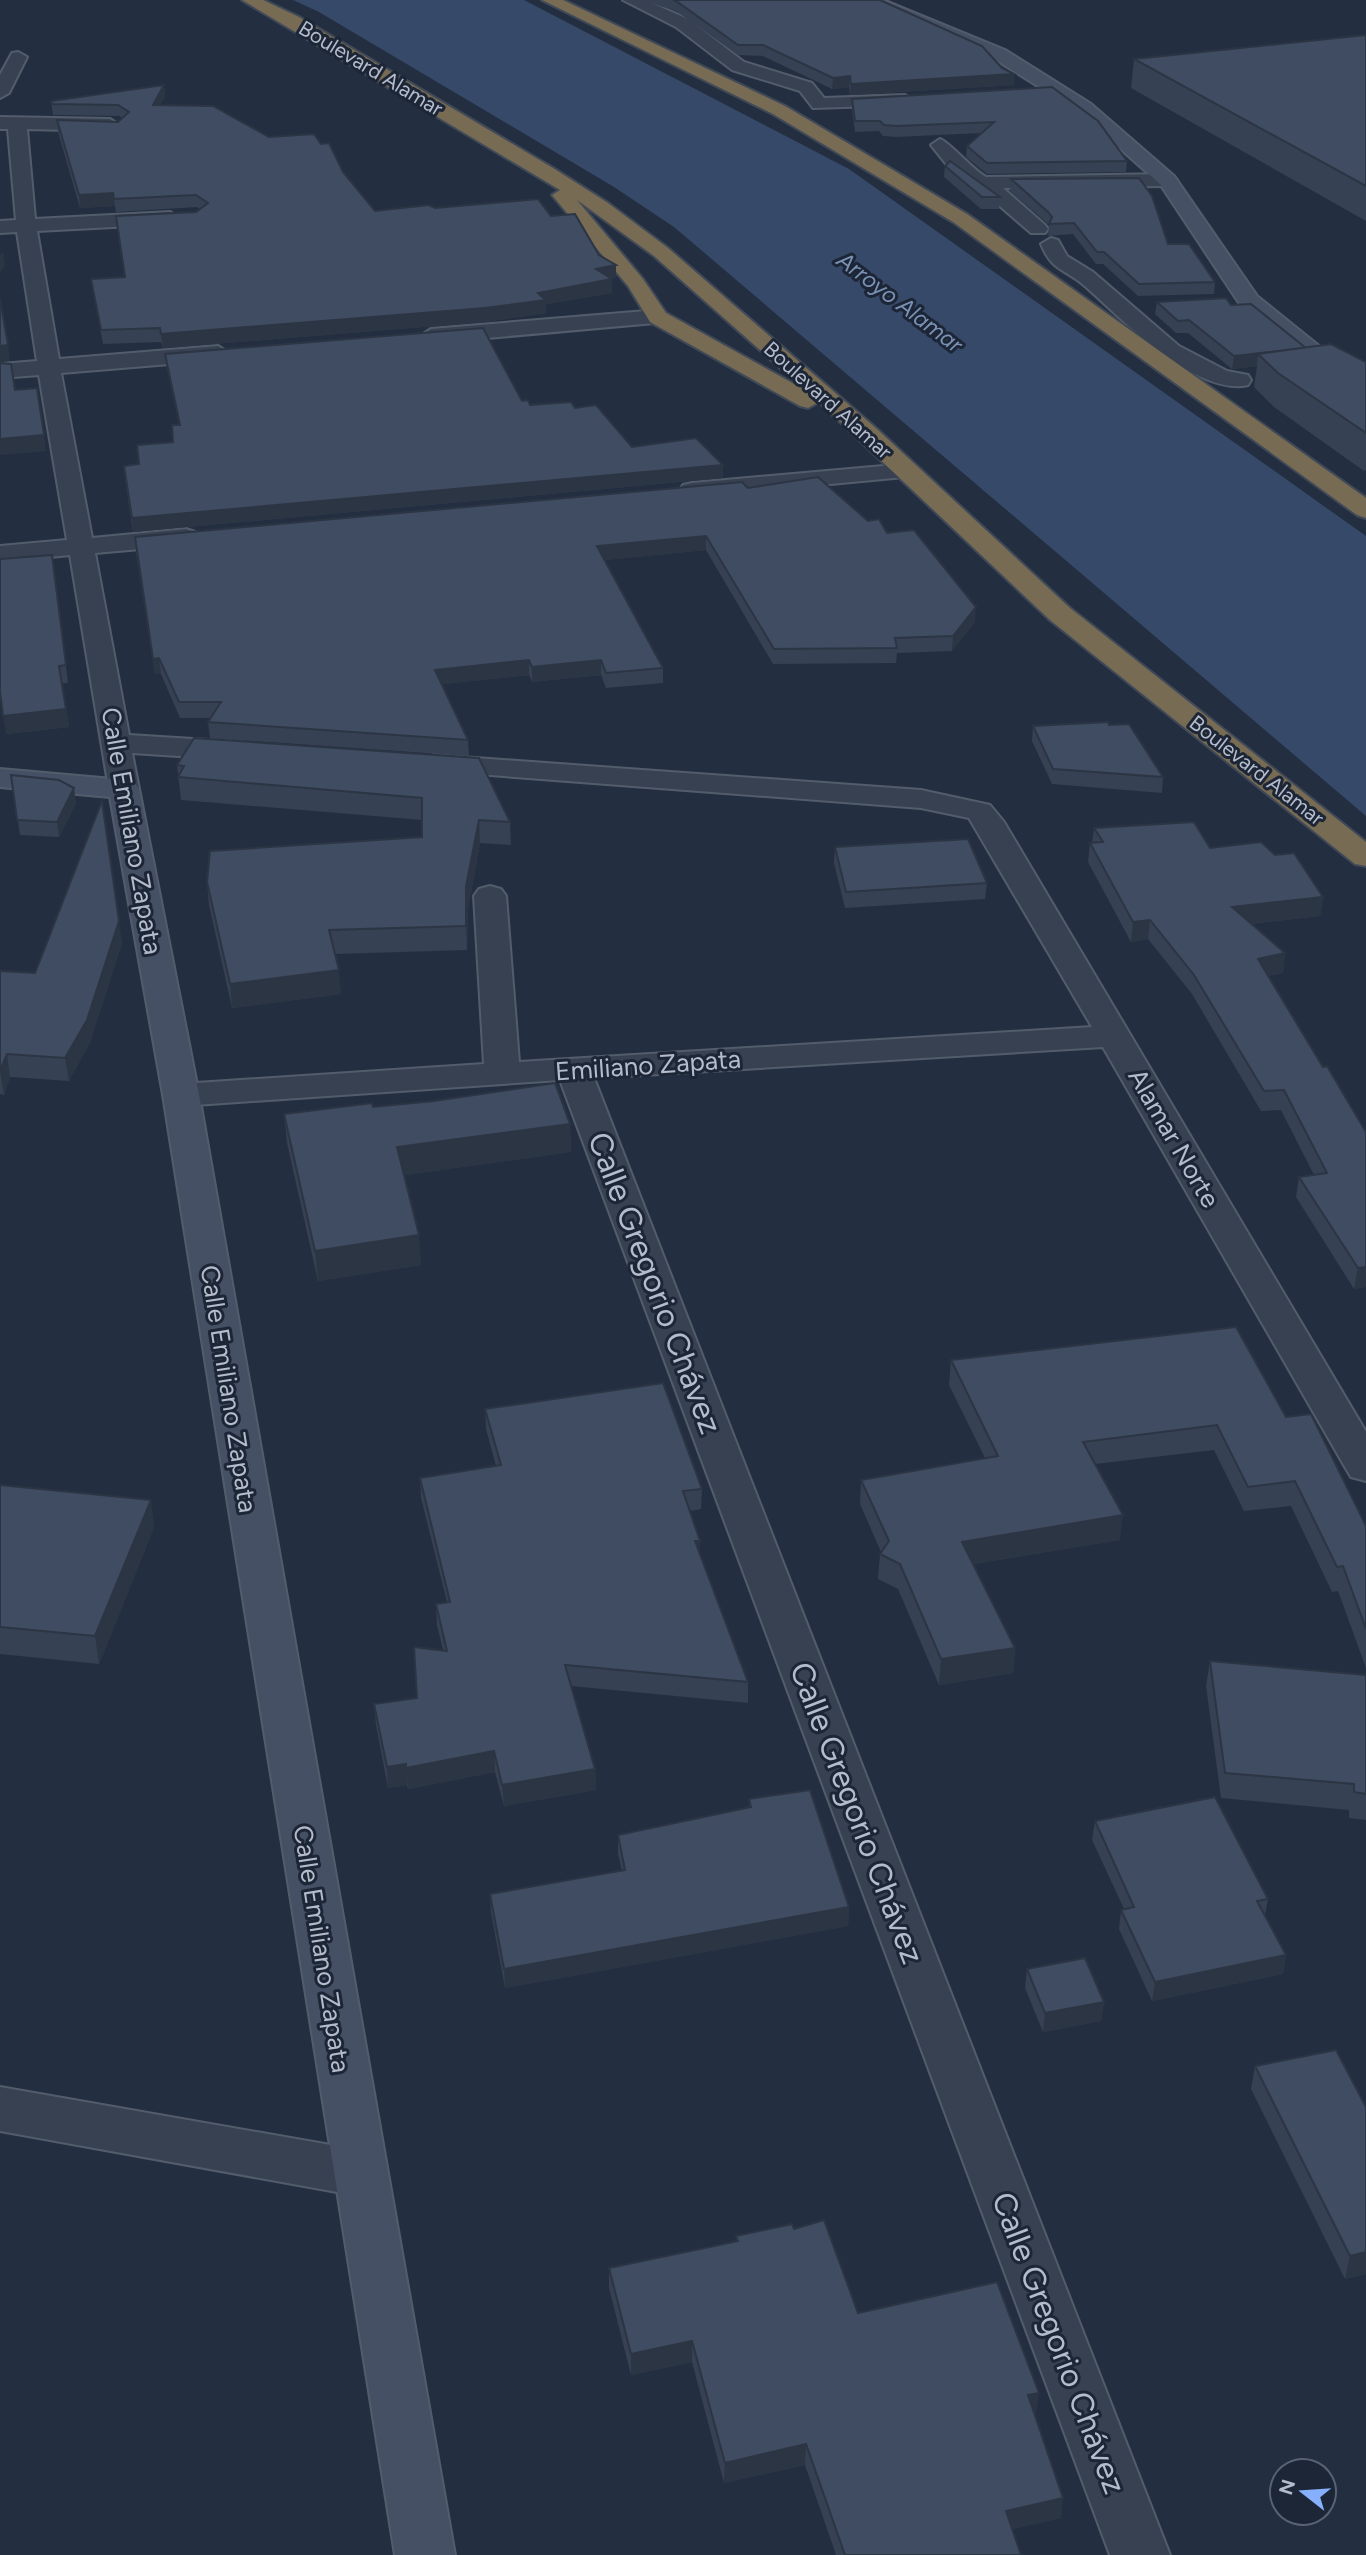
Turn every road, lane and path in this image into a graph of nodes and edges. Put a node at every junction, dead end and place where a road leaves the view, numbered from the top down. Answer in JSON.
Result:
{"nodes":[{"id":1,"x":250,"y":0,"type":"edge"},
{"id":2,"x":550,"y":0,"type":"edge"},
{"id":3,"x":631,"y":0,"type":"edge"},
{"id":4,"x":869,"y":0,"type":"edge"},
{"id":5,"x":18,"y":57,"type":"dead end"},
{"id":6,"x":1057,"y":90,"type":"junction"},
{"id":7,"x":1030,"y":92,"type":"edge"},
{"id":8,"x":0,"y":93,"type":"edge"},
{"id":9,"x":924,"y":99,"type":"edge"},
{"id":10,"x":8,"y":123,"type":"edge"},
{"id":11,"x":119,"y":125,"type":"edge"},
{"id":12,"x":940,"y":145,"type":"dead end"},
{"id":13,"x":546,"y":172,"type":"junction"},
{"id":14,"x":1167,"y":180,"type":"junction"},
{"id":15,"x":982,"y":183,"type":"junction"},
{"id":16,"x":197,"y":216,"type":"edge"},
{"id":17,"x":26,"y":225,"type":"junction"},
{"id":18,"x":0,"y":227,"type":"edge"},
{"id":19,"x":1249,"y":301,"type":"junction"},
{"id":20,"x":1224,"y":302,"type":"edge"},
{"id":21,"x":1148,"y":305,"type":"dead end"},
{"id":22,"x":1123,"y":306,"type":"junction"},
{"id":23,"x":658,"y":317,"type":"junction"},
{"id":24,"x":409,"y":338,"type":"edge"},
{"id":25,"x":243,"y":351,"type":"edge"},
{"id":26,"x":49,"y":367,"type":"junction"},
{"id":27,"x":1331,"y":368,"type":"junction"},
{"id":28,"x":0,"y":371,"type":"edge"},
{"id":29,"x":1305,"y":371,"type":"edge"},
{"id":30,"x":1266,"y":376,"type":"edge"},
{"id":31,"x":1240,"y":380,"type":"junction"},
{"id":32,"x":1194,"y":386,"type":"junction"},
{"id":33,"x":1366,"y":389,"type":"edge"},
{"id":34,"x":869,"y":434,"type":"junction"},
{"id":35,"x":906,"y":471,"type":"junction"},
{"id":36,"x":672,"y":492,"type":"edge"},
{"id":37,"x":1366,"y":510,"type":"edge"},
{"id":38,"x":217,"y":534,"type":"edge"},
{"id":39,"x":79,"y":547,"type":"junction"},
{"id":40,"x":0,"y":554,"type":"edge"},
{"id":41,"x":117,"y":743,"type":"junction"},
{"id":42,"x":270,"y":753,"type":"edge"},
{"id":43,"x":409,"y":763,"type":"edge"},
{"id":44,"x":0,"y":778,"type":"edge"},
{"id":45,"x":124,"y":789,"type":"junction"},
{"id":46,"x":1366,"y":857,"type":"edge"},
{"id":47,"x":491,"y":896,"type":"dead end"},
{"id":48,"x":1116,"y":1037,"type":"junction"},
{"id":49,"x":574,"y":1071,"type":"junction"},
{"id":50,"x":502,"y":1074,"type":"junction"},
{"id":51,"x":181,"y":1094,"type":"junction"},
{"id":52,"x":1366,"y":1467,"type":"edge"},
{"id":53,"x":0,"y":2109,"type":"edge"},
{"id":54,"x":359,"y":2173,"type":"junction"},
{"id":55,"x":425,"y":2555,"type":"edge"},
{"id":56,"x":1140,"y":2555,"type":"edge"}],
"edges":[{"from":1,"to":13,"type":"highway","name":"Boulevard Alamar"},
{"from":2,"to":32,"type":"highway"},
{"from":3,"to":9,"type":"street"},
{"from":4,"to":6,"type":"street"},
{"from":5,"to":8,"type":"street"},
{"from":6,"to":7,"type":"street"},
{"from":6,"to":14,"type":"street"},
{"from":10,"to":11,"type":"street"},
{"from":10,"to":17,"type":"street","name":"Calle Emiliano Zapata"},
{"from":12,"to":15,"type":"street"},
{"from":13,"to":23,"type":"highway"},
{"from":13,"to":34,"type":"highway","name":"Boulevard Alamar"},
{"from":14,"to":15,"type":"street"},
{"from":14,"to":19,"type":"street"},
{"from":15,"to":22,"type":"street"},
{"from":16,"to":17,"type":"street"},
{"from":17,"to":18,"type":"street"},
{"from":17,"to":26,"type":"street","name":"Calle Emiliano Zapata"},
{"from":19,"to":20,"type":"street"},
{"from":19,"to":27,"type":"street"},
{"from":21,"to":22,"type":"street"},
{"from":22,"to":31,"type":"street"},
{"from":23,"to":24,"type":"street"},
{"from":23,"to":34,"type":"highway"},
{"from":25,"to":26,"type":"street"},
{"from":26,"to":28,"type":"street"},
{"from":26,"to":39,"type":"street","name":"Calle Emiliano Zapata"},
{"from":27,"to":29,"type":"street"},
{"from":27,"to":33,"type":"street"},
{"from":30,"to":31,"type":"street"},
{"from":31,"to":32,"type":"street"},
{"from":32,"to":37,"type":"highway"},
{"from":34,"to":35,"type":"highway","name":"Boulevard Alamar"},
{"from":35,"to":36,"type":"street"},
{"from":35,"to":46,"type":"highway","name":"Boulevard Alamar"},
{"from":38,"to":39,"type":"street"},
{"from":39,"to":40,"type":"street"},
{"from":39,"to":41,"type":"street","name":"Calle Emiliano Zapata"},
{"from":41,"to":42,"type":"street"},
{"from":41,"to":45,"type":"street","name":"Calle Emiliano Zapata"},
{"from":43,"to":48,"type":"street","name":"Alamar Norte"},
{"from":44,"to":45,"type":"street"},
{"from":45,"to":51,"type":"street","name":"Calle Emiliano Zapata"},
{"from":47,"to":50,"type":"street"},
{"from":48,"to":49,"type":"street","name":"Emiliano Zapata"},
{"from":48,"to":52,"type":"street","name":"Alamar Norte"},
{"from":49,"to":50,"type":"street","name":"Emiliano Zapata"},
{"from":49,"to":56,"type":"street","name":"Calle Gregorio Chávez"},
{"from":50,"to":51,"type":"street","name":"Emiliano Zapata"},
{"from":51,"to":54,"type":"street","name":"Calle Emiliano Zapata"},
{"from":53,"to":54,"type":"street"},
{"from":54,"to":55,"type":"street","name":"Calle Emiliano Zapata"}]}
